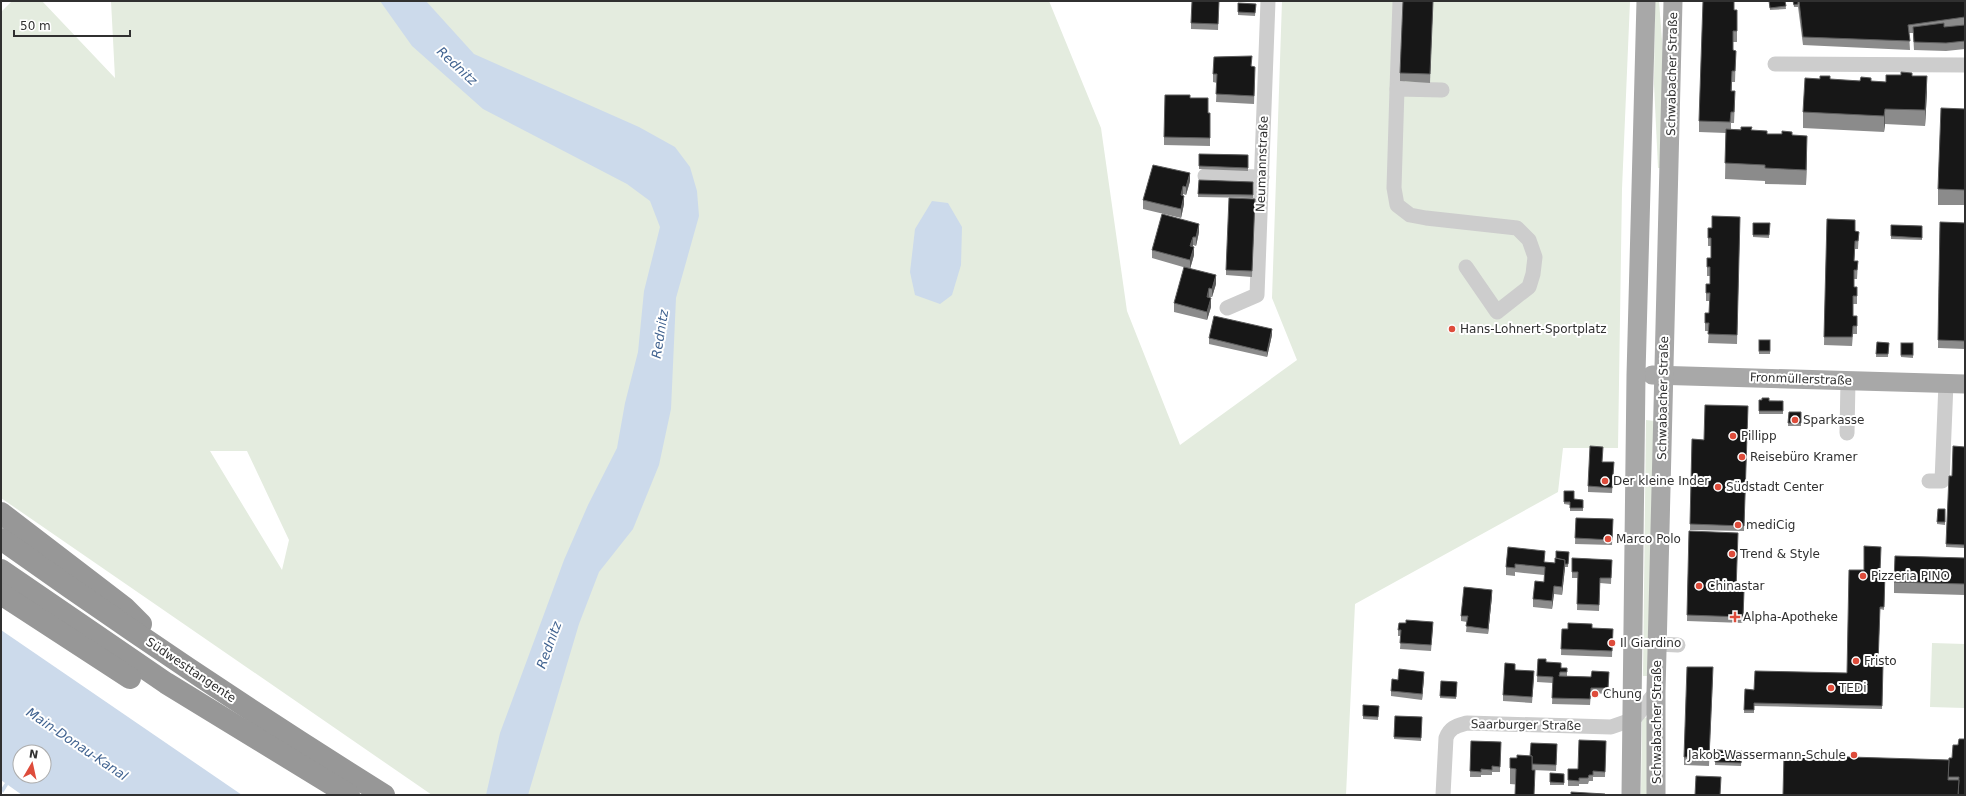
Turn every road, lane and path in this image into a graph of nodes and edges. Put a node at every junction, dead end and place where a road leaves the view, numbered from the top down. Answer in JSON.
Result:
{"nodes":[{"id":1,"x":1268,"y":1,"type":"edge"},
{"id":2,"x":1400,"y":1,"type":"edge"},
{"id":3,"x":1646,"y":1,"type":"edge"},
{"id":4,"x":1673,"y":1,"type":"edge"},
{"id":5,"x":1774,"y":64,"type":"dead end"},
{"id":6,"x":1965,"y":65,"type":"edge"},
{"id":7,"x":1396,"y":89,"type":"junction"},
{"id":8,"x":1442,"y":90,"type":"dead end"},
{"id":9,"x":1205,"y":176,"type":"dead end"},
{"id":10,"x":1262,"y":177,"type":"junction"},
{"id":11,"x":1466,"y":267,"type":"dead end"},
{"id":12,"x":1227,"y":308,"type":"dead end"},
{"id":13,"x":1636,"y":375,"type":"junction"},
{"id":14,"x":1663,"y":375,"type":"junction"},
{"id":15,"x":1848,"y":381,"type":"junction"},
{"id":16,"x":1946,"y":383,"type":"junction"},
{"id":17,"x":1965,"y":384,"type":"edge"},
{"id":18,"x":1847,"y":433,"type":"dead end"},
{"id":19,"x":1929,"y":481,"type":"dead end"},
{"id":20,"x":1,"y":513,"type":"edge"},
{"id":21,"x":1,"y":539,"type":"edge"},
{"id":22,"x":1,"y":570,"type":"edge"},
{"id":23,"x":1,"y":594,"type":"edge"},
{"id":24,"x":1657,"y":644,"type":"junction"},
{"id":25,"x":1678,"y":644,"type":"dead end"},
{"id":26,"x":172,"y":657,"type":"junction"},
{"id":27,"x":1656,"y":692,"type":"junction"},
{"id":28,"x":226,"y":720,"type":"junction"},
{"id":29,"x":1634,"y":720,"type":"junction"},
{"id":30,"x":348,"y":795,"type":"edge"},
{"id":31,"x":384,"y":795,"type":"edge"},
{"id":32,"x":1442,"y":795,"type":"edge"},
{"id":33,"x":1632,"y":795,"type":"edge"},
{"id":34,"x":1656,"y":795,"type":"edge"}],
"edges":[{"from":1,"to":10,"type":"street","name":"Neumannstraße"},
{"from":2,"to":7,"type":"street"},
{"from":3,"to":13,"type":"main road","name":"Schwabacher Straße"},
{"from":4,"to":14,"type":"main road","name":"Schwabacher Straße"},
{"from":5,"to":6,"type":"street"},
{"from":7,"to":8,"type":"street"},
{"from":7,"to":11,"type":"street"},
{"from":9,"to":10,"type":"street"},
{"from":10,"to":12,"type":"street","name":"Neumannstraße"},
{"from":13,"to":14,"type":"main road","name":"Fronmüllerstraße"},
{"from":13,"to":29,"type":"main road","name":"Schwabacher Straße"},
{"from":14,"to":15,"type":"main road","name":"Fronmüllerstraße"},
{"from":14,"to":24,"type":"main road","name":"Schwabacher Straße"},
{"from":15,"to":16,"type":"main road","name":"Fronmüllerstraße"},
{"from":15,"to":18,"type":"street"},
{"from":16,"to":17,"type":"main road","name":"Fronmüllerstraße"},
{"from":16,"to":19,"type":"street"},
{"from":20,"to":26,"type":"highway"},
{"from":21,"to":26,"type":"highway","name":"Südwesttangente"},
{"from":22,"to":28,"type":"highway","name":"Südwesttangente"},
{"from":23,"to":28,"type":"highway"},
{"from":24,"to":25,"type":"street"},
{"from":24,"to":27,"type":"main road","name":"Schwabacher Straße"},
{"from":26,"to":31,"type":"highway","name":"Südwesttangente"},
{"from":27,"to":29,"type":"street"},
{"from":27,"to":34,"type":"main road","name":"Schwabacher Straße"},
{"from":28,"to":30,"type":"highway","name":"Südwesttangente"},
{"from":29,"to":32,"type":"street","name":"Saarburger Straße"},
{"from":29,"to":33,"type":"main road","name":"Schwabacher Straße"}]}
